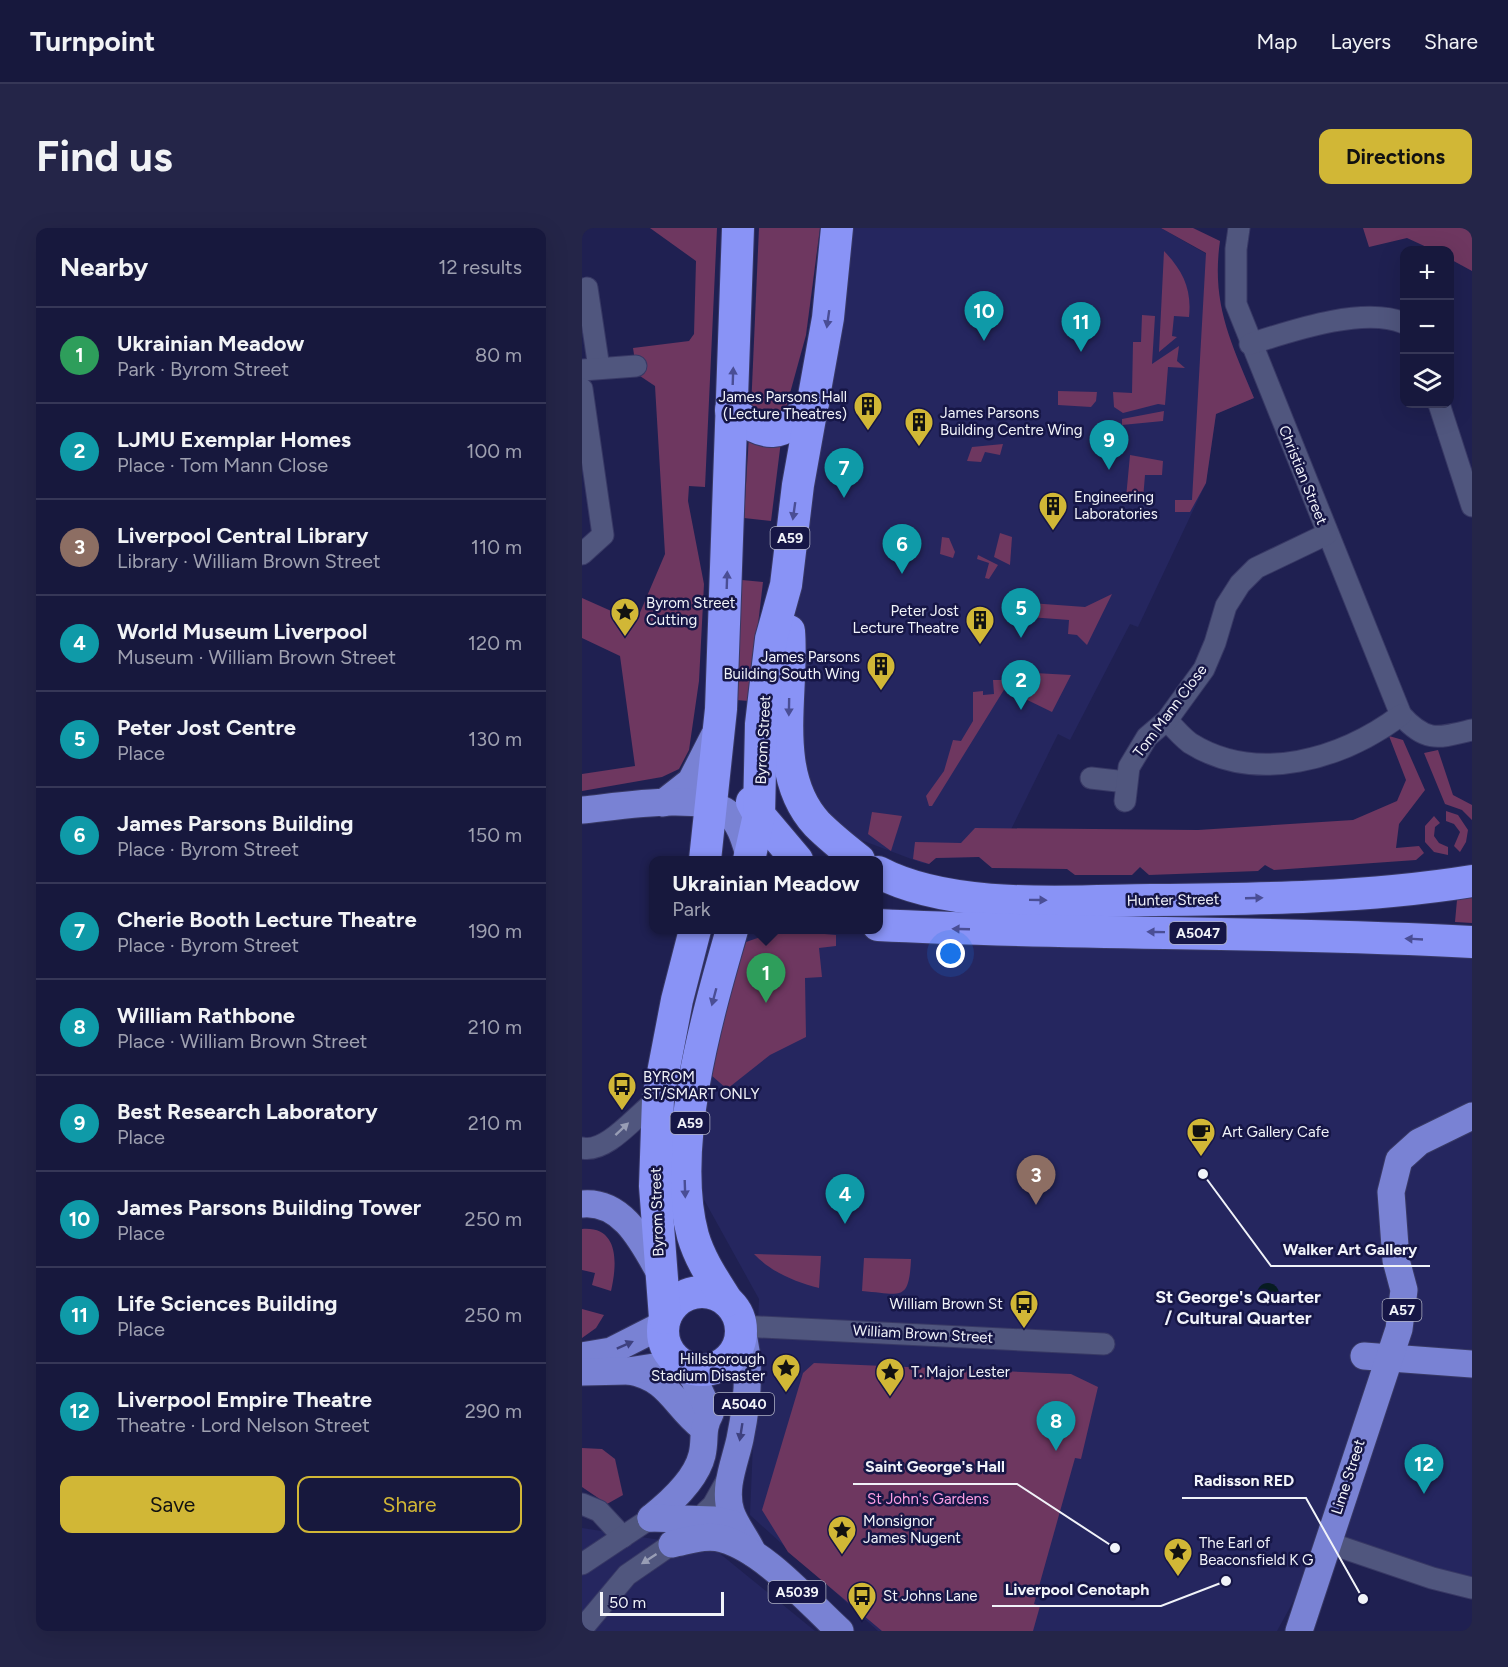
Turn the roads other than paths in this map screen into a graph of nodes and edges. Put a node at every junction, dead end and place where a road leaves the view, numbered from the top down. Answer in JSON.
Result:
{"nodes":[{"id":1,"x":738,"y":228,"type":"edge"},
{"id":2,"x":837,"y":228,"type":"edge"},
{"id":3,"x":1239,"y":228,"type":"edge"},
{"id":4,"x":587,"y":288,"type":"dead end"},
{"id":5,"x":1400,"y":321,"type":"edge"},
{"id":6,"x":1250,"y":344,"type":"junction"},
{"id":7,"x":636,"y":366,"type":"dead end"},
{"id":8,"x":591,"y":369,"type":"edge"},
{"id":9,"x":582,"y":389,"type":"edge"},
{"id":10,"x":813,"y":403,"type":"junction"},
{"id":11,"x":1440,"y":408,"type":"edge"},
{"id":12,"x":731,"y":410,"type":"junction"},
{"id":13,"x":1472,"y":506,"type":"edge"},
{"id":14,"x":1327,"y":534,"type":"junction"},
{"id":15,"x":582,"y":554,"type":"edge"},
{"id":16,"x":786,"y":585,"type":"junction"},
{"id":17,"x":1401,"y":715,"type":"junction"},
{"id":18,"x":1167,"y":720,"type":"junction"},
{"id":19,"x":720,"y":722,"type":"junction"},
{"id":20,"x":1472,"y":730,"type":"edge"},
{"id":21,"x":1091,"y":778,"type":"dead end"},
{"id":22,"x":663,"y":802,"type":"junction"},
{"id":23,"x":712,"y":806,"type":"junction"},
{"id":24,"x":582,"y":810,"type":"edge"},
{"id":25,"x":816,"y":823,"type":"junction"},
{"id":26,"x":745,"y":845,"type":"edge"},
{"id":27,"x":706,"y":856,"type":"edge"},
{"id":28,"x":781,"y":856,"type":"edge"},
{"id":29,"x":853,"y":856,"type":"edge"},
{"id":30,"x":883,"y":874,"type":"edge"},
{"id":31,"x":1472,"y":881,"type":"edge"},
{"id":32,"x":883,"y":912,"type":"edge"},
{"id":33,"x":883,"y":925,"type":"edge"},
{"id":34,"x":923,"y":927,"type":"junction"},
{"id":35,"x":695,"y":934,"type":"edge"},
{"id":36,"x":734,"y":934,"type":"edge"},
{"id":37,"x":1472,"y":942,"type":"edge"},
{"id":38,"x":658,"y":1099,"type":"junction"},
{"id":39,"x":1472,"y":1116,"type":"edge"},
{"id":40,"x":582,"y":1148,"type":"edge"},
{"id":41,"x":582,"y":1204,"type":"edge"},
{"id":42,"x":660,"y":1273,"type":"junction"},
{"id":43,"x":737,"y":1320,"type":"junction"},
{"id":44,"x":664,"y":1321,"type":"junction"},
{"id":45,"x":1104,"y":1344,"type":"dead end"},
{"id":46,"x":582,"y":1356,"type":"edge"},
{"id":47,"x":1376,"y":1357,"type":"junction"},
{"id":48,"x":1472,"y":1364,"type":"edge"},
{"id":49,"x":682,"y":1365,"type":"junction"},
{"id":50,"x":628,"y":1371,"type":"junction"},
{"id":51,"x":582,"y":1372,"type":"edge"},
{"id":52,"x":702,"y":1427,"type":"junction"},
{"id":53,"x":730,"y":1475,"type":"junction"},
{"id":54,"x":582,"y":1504,"type":"edge"},
{"id":55,"x":651,"y":1518,"type":"junction"},
{"id":56,"x":698,"y":1520,"type":"junction"},
{"id":57,"x":737,"y":1524,"type":"junction"},
{"id":58,"x":623,"y":1537,"type":"junction"},
{"id":59,"x":1326,"y":1542,"type":"junction"},
{"id":60,"x":672,"y":1544,"type":"junction"},
{"id":61,"x":753,"y":1552,"type":"junction"},
{"id":62,"x":582,"y":1564,"type":"edge"},
{"id":63,"x":1472,"y":1588,"type":"edge"},
{"id":64,"x":582,"y":1629,"type":"edge"},
{"id":65,"x":840,"y":1631,"type":"edge"},
{"id":66,"x":1299,"y":1631,"type":"edge"}],
"edges":[{"from":12,"to":1,"type":"highway","one_way":true},
{"from":2,"to":10,"type":"highway","name":"Byrom Street","number":"A59","one_way":true},
{"from":3,"to":6,"type":"street","name":"Christian Street"},
{"from":4,"to":8,"type":"street"},
{"from":5,"to":6,"type":"street"},
{"from":6,"to":14,"type":"street","name":"Christian Street"},
{"from":7,"to":8,"type":"street"},
{"from":9,"to":15,"type":"street"},
{"from":10,"to":12,"type":"highway"},
{"from":10,"to":16,"type":"highway","name":"Byrom Street","number":"A59","one_way":true},
{"from":11,"to":13,"type":"street"},
{"from":19,"to":12,"type":"highway","one_way":true},
{"from":14,"to":17,"type":"street","name":"Christian Street"},
{"from":14,"to":18,"type":"street","name":"Tom Mann Close"},
{"from":16,"to":25,"type":"highway","one_way":true},
{"from":16,"to":26,"type":"highway","name":"Byrom Street","number":"A59"},
{"from":17,"to":18,"type":"street"},
{"from":17,"to":20,"type":"street"},
{"from":18,"to":21,"type":"street","name":"Tom Mann Close"},
{"from":19,"to":22,"type":"main road"},
{"from":19,"to":23,"type":"highway"},
{"from":19,"to":26,"type":"highway"},
{"from":22,"to":23,"type":"main road"},
{"from":22,"to":24,"type":"main road"},
{"from":23,"to":26,"type":"main road"},
{"from":23,"to":27,"type":"highway"},
{"from":25,"to":26,"type":"highway"},
{"from":25,"to":29,"type":"highway"},
{"from":26,"to":28,"type":"highway"},
{"from":30,"to":31,"type":"highway","name":"Hunter Street","number":"A5047","one_way":true},
{"from":32,"to":34,"type":"highway","number":"A5047"},
{"from":33,"to":34,"type":"highway","number":"A5047"},
{"from":37,"to":34,"type":"highway","name":"Hunter Street","number":"A5047","one_way":true},
{"from":35,"to":38,"type":"highway","name":"Byrom Street","number":"A59"},
{"from":36,"to":43,"type":"highway","name":"Byrom Street","number":"A59","one_way":true},
{"from":40,"to":38,"type":"street","one_way":true},
{"from":38,"to":42,"type":"highway","name":"Byrom Street","number":"A59"},
{"from":39,"to":47,"type":"main road","number":"A57"},
{"from":41,"to":42,"type":"main road"},
{"from":42,"to":44,"type":"highway","name":"Byrom Street","number":"A59"},
{"from":43,"to":44,"type":"highway"},
{"from":43,"to":45,"type":"street","name":"William Brown Street"},
{"from":43,"to":49,"type":"highway"},
{"from":43,"to":53,"type":"main road","number":"A5040","one_way":true},
{"from":46,"to":44,"type":"main road","one_way":true},
{"from":44,"to":49,"type":"highway"},
{"from":47,"to":48,"type":"main road"},
{"from":47,"to":59,"type":"main road","name":"Lime Street"},
{"from":49,"to":50,"type":"main road"},
{"from":49,"to":52,"type":"main road","number":"A5040"},
{"from":50,"to":51,"type":"main road"},
{"from":50,"to":52,"type":"main road","number":"A5040"},
{"from":52,"to":55,"type":"main road","number":"A5040"},
{"from":53,"to":56,"type":"street","number":"A5040"},
{"from":53,"to":57,"type":"main road","number":"A5039"},
{"from":54,"to":58,"type":"street"},
{"from":55,"to":56,"type":"main road"},
{"from":55,"to":58,"type":"street"},
{"from":56,"to":57,"type":"main road"},
{"from":56,"to":60,"type":"street","number":"A5040"},
{"from":57,"to":61,"type":"main road","number":"A5039"},
{"from":58,"to":62,"type":"street"},
{"from":59,"to":63,"type":"street"},
{"from":59,"to":66,"type":"main road","name":"Lime Street"},
{"from":60,"to":61,"type":"main road","number":"A5039"},
{"from":60,"to":64,"type":"street","one_way":true},
{"from":61,"to":65,"type":"main road","number":"A5039"}]}
